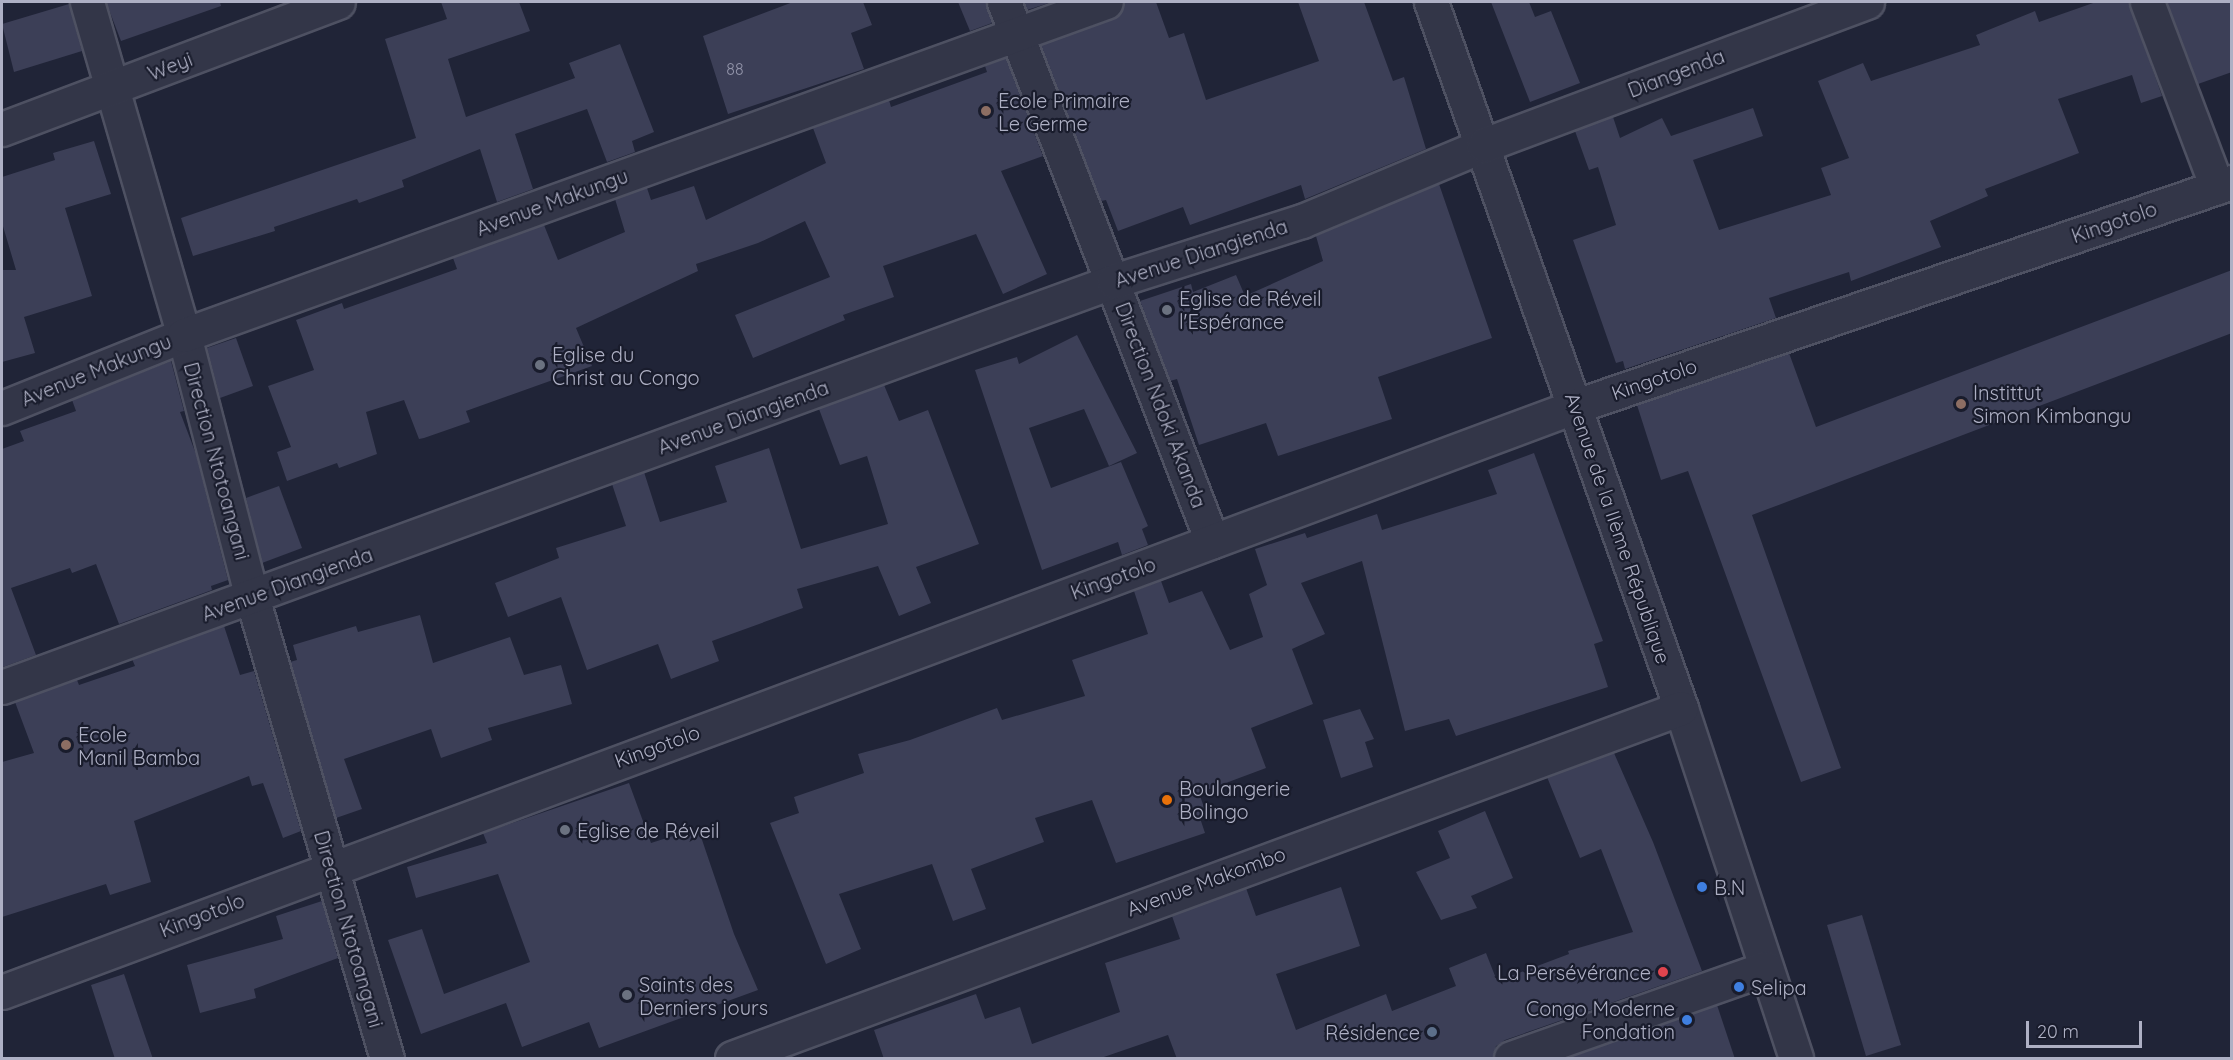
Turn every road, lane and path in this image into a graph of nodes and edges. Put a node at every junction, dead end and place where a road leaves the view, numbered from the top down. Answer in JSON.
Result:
{"nodes":[{"id":1,"x":87,"y":2,"type":"edge"},
{"id":2,"x":338,"y":2,"type":"edge"},
{"id":3,"x":1004,"y":2,"type":"edge"},
{"id":4,"x":1106,"y":2,"type":"edge"},
{"id":5,"x":1431,"y":2,"type":"edge"},
{"id":6,"x":1867,"y":2,"type":"edge"},
{"id":7,"x":2147,"y":2,"type":"edge"},
{"id":8,"x":1017,"y":34,"type":"junction"},
{"id":9,"x":114,"y":88,"type":"junction"},
{"id":10,"x":2,"y":129,"type":"edge"},
{"id":11,"x":1484,"y":146,"type":"junction"},
{"id":12,"x":2224,"y":184,"type":"edge"},
{"id":13,"x":1114,"y":281,"type":"junction"},
{"id":14,"x":184,"y":335,"type":"junction"},
{"id":15,"x":1576,"y":406,"type":"junction"},
{"id":16,"x":2,"y":408,"type":"edge"},
{"id":17,"x":1212,"y":541,"type":"junction"},
{"id":18,"x":252,"y":597,"type":"junction"},
{"id":19,"x":2,"y":687,"type":"edge"},
{"id":20,"x":1681,"y":708,"type":"junction"},
{"id":21,"x":331,"y":866,"type":"junction"},
{"id":22,"x":1766,"y":968,"type":"junction"},
{"id":23,"x":2,"y":992,"type":"edge"},
{"id":24,"x":387,"y":1059,"type":"edge"},
{"id":25,"x":732,"y":1059,"type":"edge"},
{"id":26,"x":1511,"y":1059,"type":"edge"},
{"id":27,"x":1796,"y":1059,"type":"edge"}],
"edges":[{"from":1,"to":9,"type":"street","name":"Direction Ntotoangani"},
{"from":2,"to":9,"type":"street","name":"Weyi"},
{"from":3,"to":8,"type":"street","name":"Direction Ndoki Akanda"},
{"from":4,"to":8,"type":"street","name":"Avenue Makungu"},
{"from":5,"to":11,"type":"street","name":"Avenue de la IIème République"},
{"from":6,"to":11,"type":"street","name":"Diangenda"},
{"from":7,"to":12,"type":"street"},
{"from":8,"to":13,"type":"street","name":"Direction Ndoki Akanda"},
{"from":8,"to":14,"type":"street","name":"Avenue Makungu"},
{"from":9,"to":10,"type":"street","name":"Weyi"},
{"from":9,"to":14,"type":"street","name":"Direction Ntotoangani"},
{"from":11,"to":13,"type":"street","name":"Avenue Diangienda"},
{"from":11,"to":15,"type":"street","name":"Avenue de la IIème République"},
{"from":12,"to":15,"type":"street","name":"Kingotolo"},
{"from":13,"to":17,"type":"street","name":"Direction Ndoki Akanda"},
{"from":13,"to":18,"type":"street","name":"Avenue Diangienda"},
{"from":14,"to":16,"type":"street","name":"Avenue Makungu"},
{"from":14,"to":18,"type":"street","name":"Direction Ntotoangani"},
{"from":15,"to":17,"type":"street","name":"Kingotolo"},
{"from":15,"to":20,"type":"street","name":"Avenue de la IIème République"},
{"from":17,"to":21,"type":"street","name":"Kingotolo"},
{"from":18,"to":19,"type":"street","name":"Avenue Diangienda"},
{"from":18,"to":21,"type":"street","name":"Direction Ntotoangani"},
{"from":20,"to":22,"type":"street","name":"Avenue de la IIème République"},
{"from":20,"to":25,"type":"street","name":"Avenue Makombo"},
{"from":21,"to":23,"type":"street","name":"Kingotolo"},
{"from":21,"to":24,"type":"street","name":"Direction Ntotoangani"},
{"from":22,"to":26,"type":"street"},
{"from":22,"to":27,"type":"street","name":"Avenue de la IIème République"}]}
